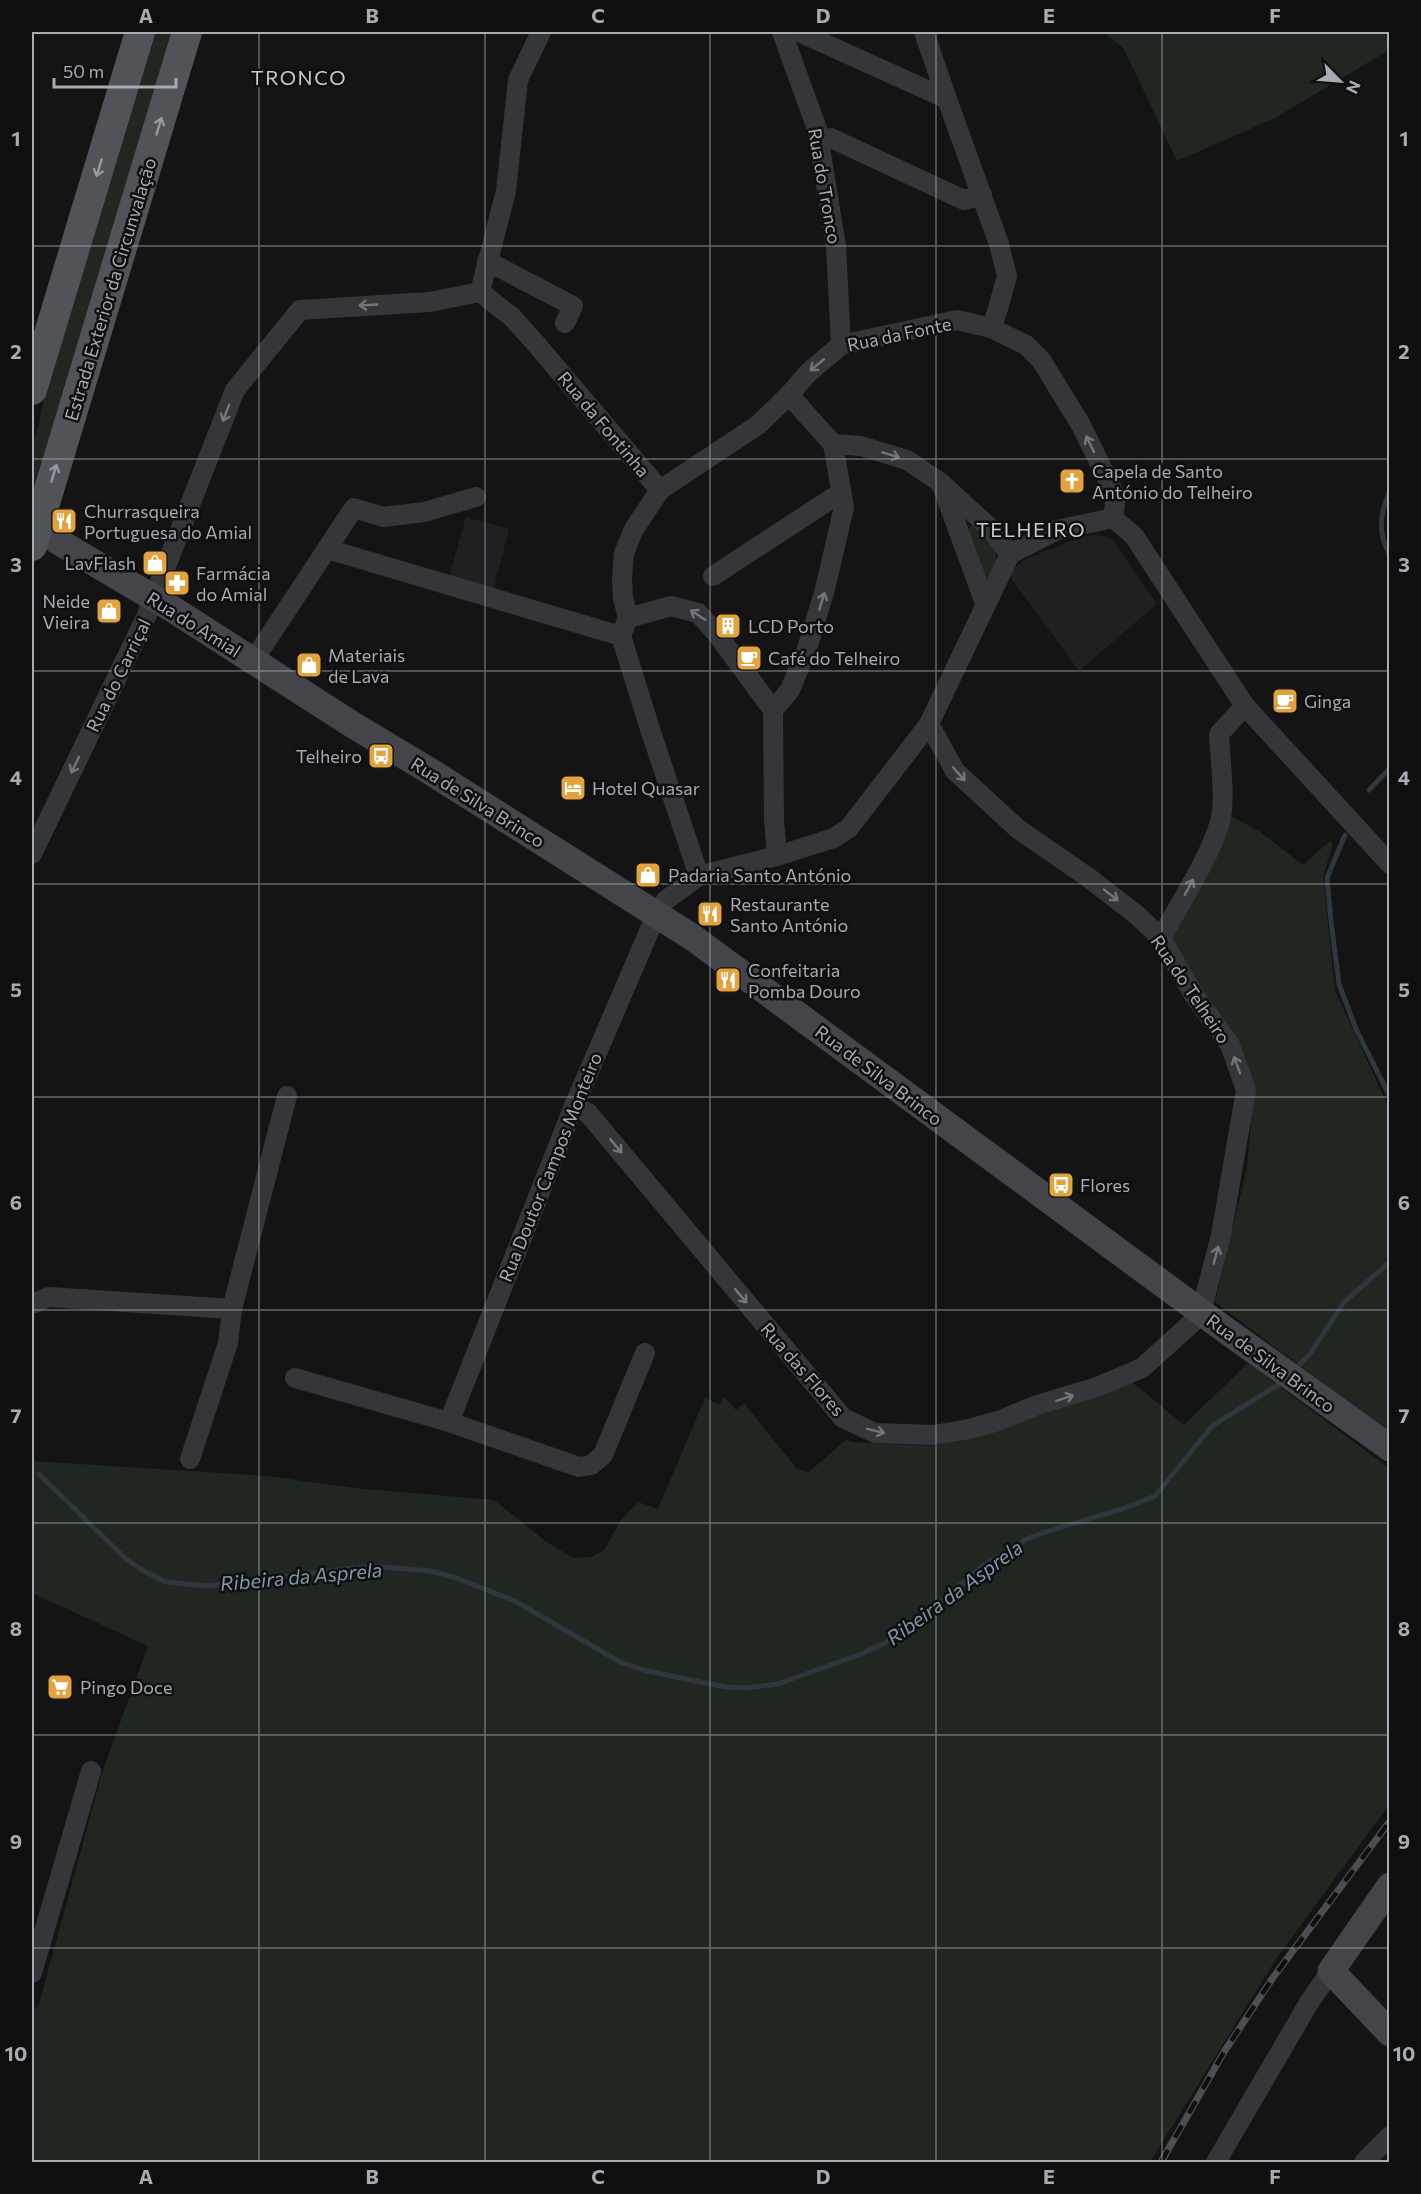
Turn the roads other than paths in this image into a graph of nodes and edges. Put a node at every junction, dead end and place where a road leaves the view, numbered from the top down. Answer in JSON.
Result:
{"nodes":[{"id":1,"x":140,"y":32,"type":"edge"},
{"id":2,"x":187,"y":32,"type":"edge"},
{"id":3,"x":541,"y":32,"type":"edge"},
{"id":4,"x":782,"y":32,"type":"edge"},
{"id":5,"x":799,"y":32,"type":"edge"},
{"id":6,"x":924,"y":32,"type":"edge"},
{"id":7,"x":946,"y":99,"type":"junction"},
{"id":8,"x":831,"y":138,"type":"dead end"},
{"id":9,"x":982,"y":195,"type":"junction"},
{"id":10,"x":488,"y":261,"type":"junction"},
{"id":11,"x":480,"y":292,"type":"junction"},
{"id":12,"x":565,"y":323,"type":"dead end"},
{"id":13,"x":991,"y":328,"type":"junction"},
{"id":14,"x":841,"y":345,"type":"junction"},
{"id":15,"x":32,"y":390,"type":"edge"},
{"id":16,"x":789,"y":395,"type":"junction"},
{"id":17,"x":833,"y":444,"type":"junction"},
{"id":18,"x":941,"y":483,"type":"junction"},
{"id":19,"x":660,"y":490,"type":"junction"},
{"id":20,"x":840,"y":493,"type":"junction"},
{"id":21,"x":476,"y":497,"type":"dead end"},
{"id":22,"x":1113,"y":518,"type":"junction"},
{"id":23,"x":33,"y":534,"type":"edge"},
{"id":24,"x":327,"y":549,"type":"junction"},
{"id":25,"x":1010,"y":554,"type":"junction"},
{"id":26,"x":713,"y":576,"type":"dead end"},
{"id":27,"x":153,"y":598,"type":"junction"},
{"id":28,"x":985,"y":603,"type":"junction"},
{"id":29,"x":625,"y":627,"type":"junction"},
{"id":30,"x":253,"y":661,"type":"junction"},
{"id":31,"x":1245,"y":706,"type":"junction"},
{"id":32,"x":772,"y":710,"type":"junction"},
{"id":33,"x":929,"y":724,"type":"junction"},
{"id":34,"x":353,"y":725,"type":"joint"},
{"id":35,"x":32,"y":854,"type":"edge"},
{"id":36,"x":777,"y":856,"type":"junction"},
{"id":37,"x":1389,"y":864,"type":"edge"},
{"id":38,"x":699,"y":876,"type":"junction"},
{"id":39,"x":657,"y":914,"type":"junction"},
{"id":40,"x":1161,"y":938,"type":"junction"},
{"id":41,"x":287,"y":1096,"type":"dead end"},
{"id":42,"x":574,"y":1106,"type":"junction"},
{"id":43,"x":32,"y":1286,"type":"edge"},
{"id":44,"x":40,"y":1300,"type":"edge"},
{"id":45,"x":232,"y":1309,"type":"junction"},
{"id":46,"x":1206,"y":1316,"type":"junction"},
{"id":47,"x":645,"y":1353,"type":"dead end"},
{"id":48,"x":295,"y":1378,"type":"dead end"},
{"id":49,"x":449,"y":1422,"type":"junction"},
{"id":50,"x":1389,"y":1449,"type":"edge"},
{"id":51,"x":190,"y":1459,"type":"dead end"},
{"id":52,"x":91,"y":1771,"type":"dead end"},
{"id":53,"x":1389,"y":1886,"type":"edge"},
{"id":54,"x":1331,"y":1971,"type":"junction"},
{"id":55,"x":32,"y":1973,"type":"edge"},
{"id":56,"x":1389,"y":2033,"type":"edge"},
{"id":57,"x":1389,"y":2136,"type":"edge"},
{"id":58,"x":1216,"y":2163,"type":"edge"},
{"id":59,"x":1364,"y":2163,"type":"edge"}],
"edges":[{"from":1,"to":15,"type":"main road","one_way":true},
{"from":23,"to":2,"type":"main road","name":"Estrada Exterior da Circunvalação","one_way":true},
{"from":3,"to":10,"type":"street"},
{"from":4,"to":14,"type":"street","name":"Rua do Tronco"},
{"from":5,"to":7,"type":"street"},
{"from":6,"to":7,"type":"street"},
{"from":7,"to":9,"type":"street"},
{"from":8,"to":9,"type":"street"},
{"from":9,"to":13,"type":"street"},
{"from":10,"to":11,"type":"street"},
{"from":10,"to":12,"type":"street"},
{"from":11,"to":19,"type":"street","name":"Rua da Fontinha"},
{"from":11,"to":27,"type":"street","name":"Rua do Carriçal","one_way":true},
{"from":13,"to":14,"type":"street","name":"Rua da Fonte"},
{"from":22,"to":13,"type":"street","name":"Rua da Fonte","one_way":true},
{"from":14,"to":16,"type":"street","name":"Rua da Fonte","one_way":true},
{"from":16,"to":17,"type":"street"},
{"from":16,"to":19,"type":"street","name":"Rua da Fontinha"},
{"from":17,"to":18,"type":"street","one_way":true},
{"from":17,"to":20,"type":"street"},
{"from":18,"to":25,"type":"street"},
{"from":18,"to":28,"type":"street"},
{"from":19,"to":29,"type":"street"},
{"from":20,"to":26,"type":"street"},
{"from":32,"to":20,"type":"street","one_way":true},
{"from":21,"to":24,"type":"street"},
{"from":22,"to":25,"type":"street"},
{"from":22,"to":31,"type":"street"},
{"from":23,"to":27,"type":"main road","name":"Rua do Amial"},
{"from":24,"to":29,"type":"street"},
{"from":24,"to":30,"type":"street"},
{"from":25,"to":28,"type":"street"},
{"from":27,"to":30,"type":"main road","name":"Rua do Amial"},
{"from":27,"to":35,"type":"street","name":"Rua do Carriçal","one_way":true},
{"from":28,"to":33,"type":"street"},
{"from":32,"to":29,"type":"street","one_way":true},
{"from":29,"to":38,"type":"street"},
{"from":30,"to":34,"type":"main road","name":"Rua do Amial"},
{"from":31,"to":37,"type":"street"},
{"from":40,"to":31,"type":"street","one_way":true},
{"from":32,"to":36,"type":"street"},
{"from":33,"to":36,"type":"street"},
{"from":33,"to":40,"type":"street","name":"Rua do Telheiro","one_way":true},
{"from":34,"to":39,"type":"main road","name":"Rua de Silva Brinco"},
{"from":36,"to":38,"type":"street"},
{"from":38,"to":39,"type":"street","name":"Rua Doutor Campos Monteiro"},
{"from":39,"to":42,"type":"street","name":"Rua Doutor Campos Monteiro"},
{"from":39,"to":46,"type":"main road","name":"Rua de Silva Brinco"},
{"from":46,"to":40,"type":"street","name":"Rua do Telheiro","one_way":true},
{"from":41,"to":45,"type":"street"},
{"from":42,"to":46,"type":"street","name":"Rua das Flores","one_way":true},
{"from":42,"to":49,"type":"street","name":"Rua Doutor Campos Monteiro"},
{"from":43,"to":44,"type":"street"},
{"from":44,"to":45,"type":"street"},
{"from":45,"to":51,"type":"street"},
{"from":46,"to":50,"type":"main road","name":"Rua de Silva Brinco"},
{"from":47,"to":49,"type":"street"},
{"from":48,"to":49,"type":"street"},
{"from":52,"to":55,"type":"street"},
{"from":53,"to":54,"type":"main road"},
{"from":54,"to":56,"type":"main road"},
{"from":54,"to":58,"type":"street"},
{"from":57,"to":59,"type":"street"}]}
